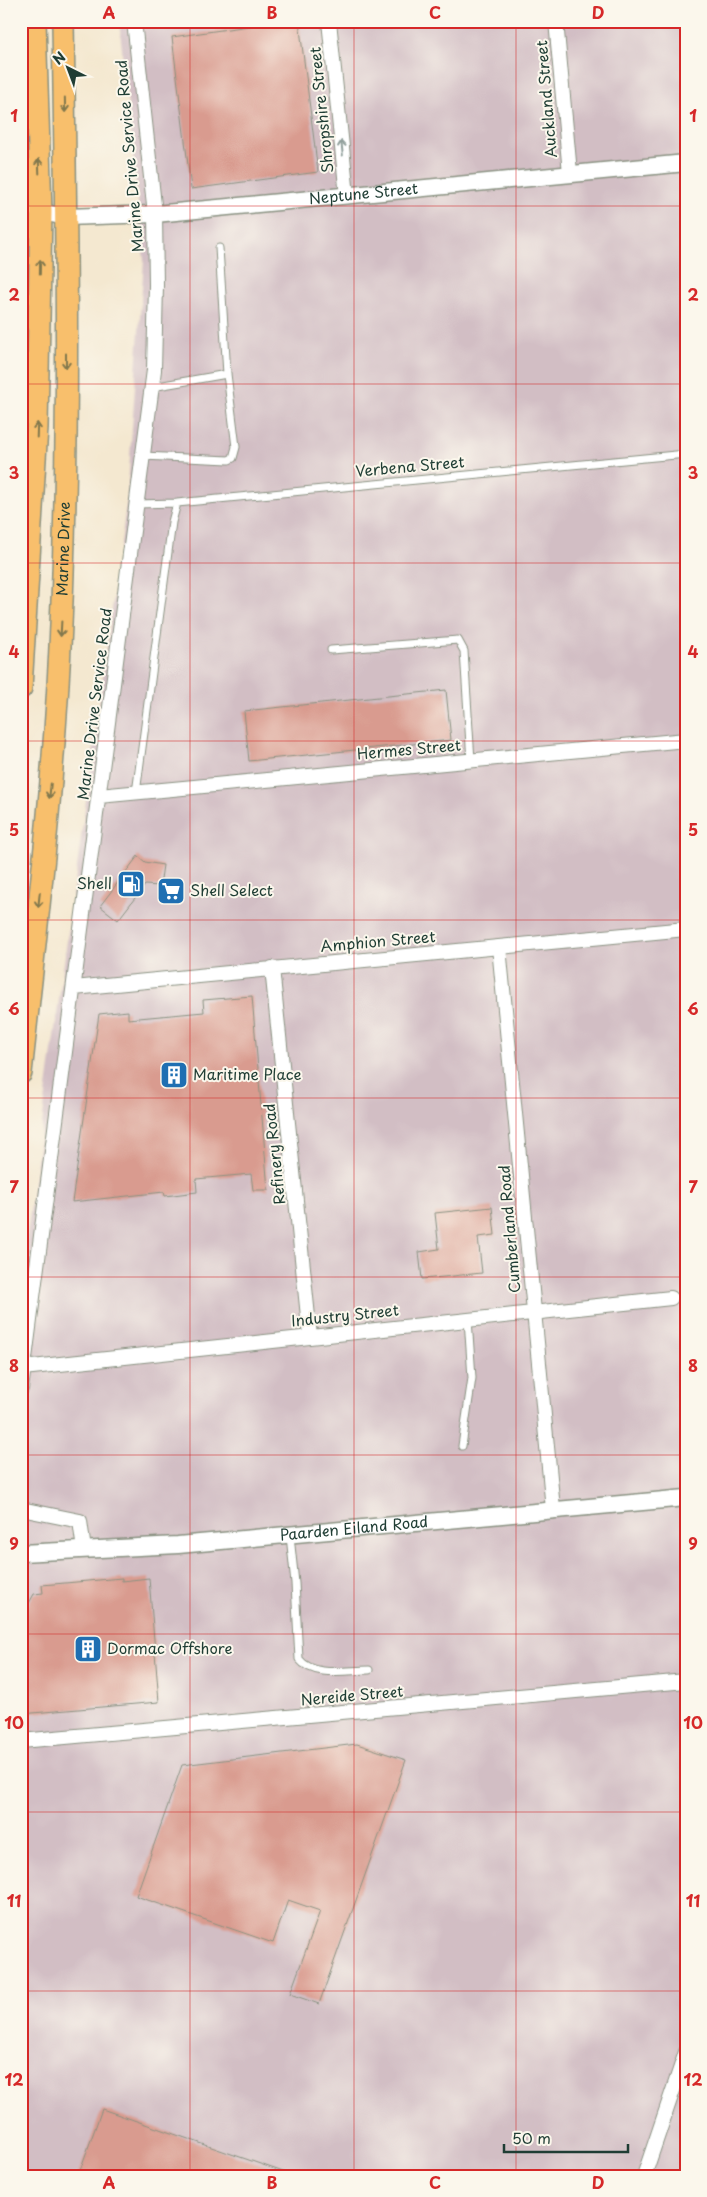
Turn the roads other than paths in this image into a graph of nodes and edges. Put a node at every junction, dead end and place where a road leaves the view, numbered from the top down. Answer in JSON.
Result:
{"nodes":[{"id":1,"x":35,"y":21,"type":"edge"},
{"id":2,"x":63,"y":21,"type":"edge"},
{"id":3,"x":134,"y":21,"type":"edge"},
{"id":4,"x":329,"y":21,"type":"edge"},
{"id":5,"x":556,"y":21,"type":"edge"},
{"id":6,"x":686,"y":163,"type":"edge"},
{"id":7,"x":570,"y":173,"type":"junction"},
{"id":8,"x":346,"y":196,"type":"junction"},
{"id":9,"x":31,"y":211,"type":"edge"},
{"id":10,"x":155,"y":214,"type":"junction"},
{"id":11,"x":66,"y":217,"type":"junction"},
{"id":12,"x":219,"y":248,"type":"dead end"},
{"id":13,"x":227,"y":374,"type":"junction"},
{"id":14,"x":152,"y":387,"type":"junction"},
{"id":15,"x":686,"y":454,"type":"edge"},
{"id":16,"x":143,"y":456,"type":"junction"},
{"id":17,"x":177,"y":503,"type":"junction"},
{"id":18,"x":137,"y":504,"type":"junction"},
{"id":19,"x":331,"y":650,"type":"dead end"},
{"id":20,"x":21,"y":688,"type":"edge"},
{"id":21,"x":686,"y":740,"type":"edge"},
{"id":22,"x":471,"y":761,"type":"junction"},
{"id":23,"x":136,"y":793,"type":"junction"},
{"id":24,"x":99,"y":796,"type":"junction"},
{"id":25,"x":686,"y":929,"type":"edge"},
{"id":26,"x":499,"y":947,"type":"junction"},
{"id":27,"x":272,"y":968,"type":"junction"},
{"id":28,"x":74,"y":988,"type":"junction"},
{"id":29,"x":21,"y":1073,"type":"edge"},
{"id":30,"x":671,"y":1298,"type":"dead end"},
{"id":31,"x":534,"y":1312,"type":"junction"},
{"id":32,"x":468,"y":1319,"type":"junction"},
{"id":33,"x":310,"y":1336,"type":"junction"},
{"id":34,"x":24,"y":1368,"type":"junction"},
{"id":35,"x":21,"y":1389,"type":"edge"},
{"id":36,"x":462,"y":1446,"type":"dead end"},
{"id":37,"x":686,"y":1498,"type":"edge"},
{"id":38,"x":21,"y":1509,"type":"edge"},
{"id":39,"x":553,"y":1509,"type":"junction"},
{"id":40,"x":290,"y":1535,"type":"junction"},
{"id":41,"x":84,"y":1550,"type":"junction"},
{"id":42,"x":21,"y":1553,"type":"edge"},
{"id":43,"x":369,"y":1670,"type":"dead end"},
{"id":44,"x":686,"y":1681,"type":"edge"},
{"id":45,"x":21,"y":1741,"type":"edge"},
{"id":46,"x":686,"y":2052,"type":"edge"},
{"id":47,"x":644,"y":2176,"type":"edge"}],
"edges":[{"from":9,"to":1,"type":"main road","one_way":true},
{"from":2,"to":11,"type":"main road","name":"Marine Drive","one_way":true},
{"from":3,"to":10,"type":"street","name":"Marine Drive Service Road"},
{"from":8,"to":4,"type":"street","name":"Shropshire Street","one_way":true},
{"from":5,"to":7,"type":"street","name":"Auckland Street"},
{"from":6,"to":7,"type":"street","name":"Neptune Street"},
{"from":7,"to":8,"type":"street","name":"Neptune Street"},
{"from":8,"to":10,"type":"street","name":"Neptune Street"},
{"from":9,"to":11,"type":"street","name":"Neptune Street"},
{"from":20,"to":9,"type":"main road","one_way":true},
{"from":10,"to":11,"type":"street","name":"Neptune Street"},
{"from":10,"to":14,"type":"street","name":"Marine Drive Service Road"},
{"from":11,"to":29,"type":"main road","name":"Marine Drive","one_way":true},
{"from":12,"to":13,"type":"lane"},
{"from":13,"to":14,"type":"lane"},
{"from":13,"to":16,"type":"lane"},
{"from":14,"to":16,"type":"street","name":"Marine Drive Service Road"},
{"from":15,"to":17,"type":"lane","name":"Verbena Street"},
{"from":16,"to":18,"type":"street","name":"Marine Drive Service Road"},
{"from":17,"to":18,"type":"lane","name":"Verbena Street"},
{"from":17,"to":23,"type":"lane"},
{"from":18,"to":24,"type":"street","name":"Marine Drive Service Road"},
{"from":19,"to":22,"type":"lane"},
{"from":21,"to":22,"type":"street","name":"Hermes Street"},
{"from":22,"to":23,"type":"street","name":"Hermes Street"},
{"from":23,"to":24,"type":"street","name":"Hermes Street"},
{"from":24,"to":28,"type":"street","name":"Marine Drive Service Road"},
{"from":25,"to":26,"type":"street","name":"Amphion Street"},
{"from":26,"to":27,"type":"street","name":"Amphion Street"},
{"from":26,"to":31,"type":"street","name":"Cumberland Road"},
{"from":27,"to":28,"type":"street","name":"Amphion Street"},
{"from":27,"to":33,"type":"street","name":"Refinery Road"},
{"from":28,"to":34,"type":"street","name":"Marine Drive Service Road"},
{"from":30,"to":31,"type":"street","name":"Industry Street"},
{"from":31,"to":32,"type":"street","name":"Industry Street"},
{"from":31,"to":39,"type":"street","name":"Cumberland Road"},
{"from":32,"to":33,"type":"street","name":"Industry Street"},
{"from":32,"to":36,"type":"lane"},
{"from":33,"to":34,"type":"street","name":"Industry Street"},
{"from":34,"to":35,"type":"street","name":"Marine Drive Service Road"},
{"from":37,"to":39,"type":"street","name":"Paarden Eiland Road"},
{"from":38,"to":41,"type":"street"},
{"from":39,"to":40,"type":"street","name":"Paarden Eiland Road"},
{"from":40,"to":41,"type":"street","name":"Paarden Eiland Road"},
{"from":40,"to":43,"type":"lane"},
{"from":41,"to":42,"type":"street","name":"Paarden Eiland Road"},
{"from":44,"to":45,"type":"street","name":"Nereide Street"},
{"from":46,"to":47,"type":"street"}]}
